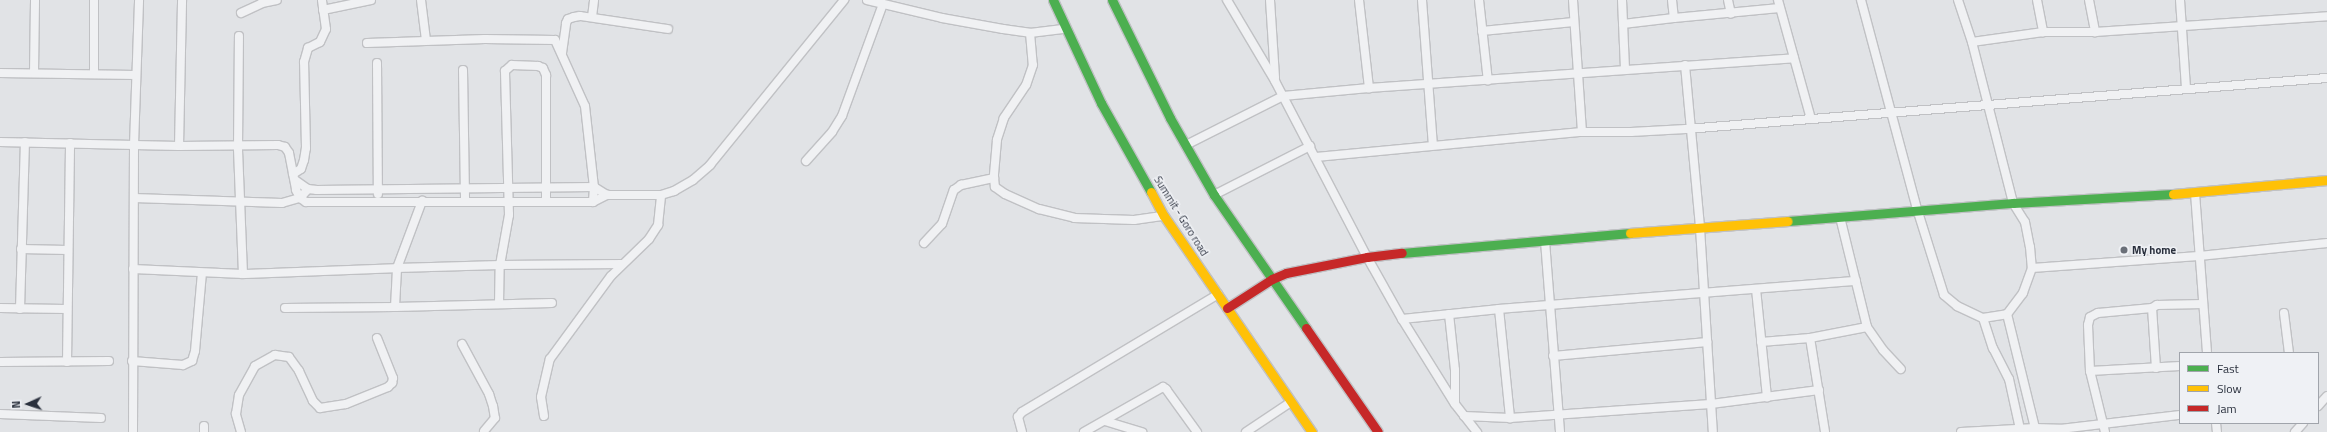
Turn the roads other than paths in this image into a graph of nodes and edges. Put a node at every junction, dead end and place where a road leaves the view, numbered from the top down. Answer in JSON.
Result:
{"nodes":[{"id":1,"x":35,"y":0,"type":"edge"},
{"id":2,"x":94,"y":0,"type":"edge"},
{"id":3,"x":139,"y":0,"type":"edge"},
{"id":4,"x":182,"y":0,"type":"edge"},
{"id":5,"x":277,"y":0,"type":"edge"},
{"id":6,"x":322,"y":0,"type":"edge"},
{"id":7,"x":371,"y":0,"type":"edge"},
{"id":8,"x":421,"y":0,"type":"edge"},
{"id":9,"x":594,"y":0,"type":"edge"},
{"id":10,"x":844,"y":0,"type":"edge"},
{"id":11,"x":867,"y":0,"type":"edge"},
{"id":12,"x":1053,"y":0,"type":"edge"},
{"id":13,"x":1112,"y":0,"type":"edge"},
{"id":14,"x":1227,"y":0,"type":"edge"},
{"id":15,"x":1270,"y":0,"type":"edge"},
{"id":16,"x":1359,"y":0,"type":"edge"},
{"id":17,"x":1422,"y":0,"type":"edge"},
{"id":18,"x":1479,"y":0,"type":"edge"},
{"id":19,"x":1573,"y":0,"type":"edge"},
{"id":20,"x":1622,"y":0,"type":"edge"},
{"id":21,"x":1672,"y":0,"type":"edge"},
{"id":22,"x":1728,"y":0,"type":"edge"},
{"id":23,"x":1861,"y":0,"type":"edge"},
{"id":24,"x":1958,"y":0,"type":"edge"},
{"id":25,"x":2037,"y":0,"type":"edge"},
{"id":26,"x":2089,"y":0,"type":"edge"},
{"id":27,"x":2180,"y":0,"type":"edge"},
{"id":28,"x":883,"y":4,"type":"junction"},
{"id":29,"x":1779,"y":4,"type":"edge"},
{"id":30,"x":323,"y":10,"type":"junction"},
{"id":31,"x":241,"y":13,"type":"dead end"},
{"id":32,"x":1732,"y":14,"type":"junction"},
{"id":33,"x":2327,"y":16,"type":"edge"},
{"id":34,"x":592,"y":17,"type":"junction"},
{"id":35,"x":1674,"y":18,"type":"junction"},
{"id":36,"x":1574,"y":22,"type":"junction"},
{"id":37,"x":1623,"y":24,"type":"junction"},
{"id":38,"x":2182,"y":27,"type":"junction"},
{"id":39,"x":668,"y":29,"type":"dead end"},
{"id":40,"x":1065,"y":29,"type":"junction"},
{"id":41,"x":1482,"y":31,"type":"junction"},
{"id":42,"x":2043,"y":32,"type":"junction"},
{"id":43,"x":2095,"y":32,"type":"junction"},
{"id":44,"x":1030,"y":33,"type":"junction"},
{"id":45,"x":239,"y":36,"type":"dead end"},
{"id":46,"x":426,"y":40,"type":"junction"},
{"id":47,"x":1972,"y":42,"type":"junction"},
{"id":48,"x":367,"y":43,"type":"dead end"},
{"id":49,"x":562,"y":53,"type":"junction"},
{"id":50,"x":1794,"y":58,"type":"junction"},
{"id":51,"x":377,"y":63,"type":"dead end"},
{"id":52,"x":1685,"y":65,"type":"junction"},
{"id":53,"x":1625,"y":69,"type":"junction"},
{"id":54,"x":463,"y":70,"type":"dead end"},
{"id":55,"x":0,"y":73,"type":"edge"},
{"id":56,"x":34,"y":73,"type":"junction"},
{"id":57,"x":1578,"y":73,"type":"junction"},
{"id":58,"x":94,"y":74,"type":"junction"},
{"id":59,"x":136,"y":75,"type":"junction"},
{"id":60,"x":2327,"y":78,"type":"edge"},
{"id":61,"x":1275,"y":81,"type":"junction"},
{"id":62,"x":1488,"y":81,"type":"junction"},
{"id":63,"x":1429,"y":84,"type":"junction"},
{"id":64,"x":1369,"y":88,"type":"junction"},
{"id":65,"x":2186,"y":89,"type":"junction"},
{"id":66,"x":1283,"y":96,"type":"junction"},
{"id":67,"x":1987,"y":104,"type":"junction"},
{"id":68,"x":1892,"y":113,"type":"junction"},
{"id":69,"x":1810,"y":119,"type":"junction"},
{"id":70,"x":1691,"y":128,"type":"junction"},
{"id":71,"x":1582,"y":132,"type":"junction"},
{"id":72,"x":0,"y":142,"type":"edge"},
{"id":73,"x":24,"y":142,"type":"junction"},
{"id":74,"x":70,"y":143,"type":"junction"},
{"id":75,"x":134,"y":144,"type":"junction"},
{"id":76,"x":1433,"y":144,"type":"junction"},
{"id":77,"x":1186,"y":145,"type":"junction"},
{"id":78,"x":178,"y":146,"type":"junction"},
{"id":79,"x":1310,"y":146,"type":"junction"},
{"id":80,"x":238,"y":147,"type":"junction"},
{"id":81,"x":1316,"y":158,"type":"junction"},
{"id":82,"x":806,"y":161,"type":"dead end"},
{"id":83,"x":294,"y":177,"type":"junction"},
{"id":84,"x":994,"y":178,"type":"junction"},
{"id":85,"x":2327,"y":180,"type":"edge"},
{"id":86,"x":594,"y":187,"type":"junction"},
{"id":87,"x":308,"y":189,"type":"junction"},
{"id":88,"x":378,"y":189,"type":"junction"},
{"id":89,"x":465,"y":189,"type":"junction"},
{"id":90,"x":507,"y":189,"type":"junction"},
{"id":91,"x":546,"y":190,"type":"junction"},
{"id":92,"x":2195,"y":193,"type":"junction"},
{"id":93,"x":607,"y":195,"type":"junction"},
{"id":94,"x":661,"y":195,"type":"junction"},
{"id":95,"x":1214,"y":195,"type":"junction"},
{"id":96,"x":134,"y":198,"type":"junction"},
{"id":97,"x":300,"y":198,"type":"junction"},
{"id":98,"x":378,"y":200,"type":"junction"},
{"id":99,"x":422,"y":201,"type":"junction"},
{"id":100,"x":465,"y":201,"type":"junction"},
{"id":101,"x":507,"y":201,"type":"junction"},
{"id":102,"x":546,"y":201,"type":"junction"},
{"id":103,"x":593,"y":202,"type":"junction"},
{"id":104,"x":241,"y":203,"type":"junction"},
{"id":105,"x":2013,"y":203,"type":"junction"},
{"id":106,"x":1918,"y":212,"type":"junction"},
{"id":107,"x":1164,"y":216,"type":"junction"},
{"id":108,"x":1840,"y":217,"type":"junction"},
{"id":109,"x":1700,"y":228,"type":"junction"},
{"id":110,"x":1545,"y":241,"type":"junction"},
{"id":111,"x":924,"y":243,"type":"dead end"},
{"id":112,"x":2327,"y":243,"type":"edge"},
{"id":113,"x":21,"y":249,"type":"junction"},
{"id":114,"x":67,"y":250,"type":"junction"},
{"id":115,"x":2199,"y":256,"type":"junction"},
{"id":116,"x":1367,"y":257,"type":"junction"},
{"id":117,"x":622,"y":264,"type":"junction"},
{"id":118,"x":500,"y":265,"type":"junction"},
{"id":119,"x":397,"y":268,"type":"junction"},
{"id":120,"x":2032,"y":268,"type":"junction"},
{"id":121,"x":133,"y":269,"type":"junction"},
{"id":122,"x":202,"y":273,"type":"junction"},
{"id":123,"x":242,"y":274,"type":"junction"},
{"id":124,"x":1272,"y":279,"type":"junction"},
{"id":125,"x":1856,"y":281,"type":"junction"},
{"id":126,"x":1756,"y":289,"type":"junction"},
{"id":127,"x":1218,"y":294,"type":"junction"},
{"id":128,"x":1705,"y":294,"type":"junction"},
{"id":129,"x":552,"y":302,"type":"dead end"},
{"id":130,"x":499,"y":304,"type":"junction"},
{"id":131,"x":2203,"y":304,"type":"junction"},
{"id":132,"x":1550,"y":306,"type":"junction"},
{"id":133,"x":395,"y":307,"type":"junction"},
{"id":134,"x":0,"y":308,"type":"edge"},
{"id":135,"x":66,"y":308,"type":"junction"},
{"id":136,"x":286,"y":308,"type":"dead end"},
{"id":137,"x":1227,"y":308,"type":"junction"},
{"id":138,"x":2152,"y":308,"type":"junction"},
{"id":139,"x":20,"y":309,"type":"junction"},
{"id":140,"x":1499,"y":309,"type":"junction"},
{"id":141,"x":2284,"y":313,"type":"dead end"},
{"id":142,"x":1449,"y":314,"type":"junction"},
{"id":143,"x":2006,"y":314,"type":"junction"},
{"id":144,"x":1983,"y":318,"type":"junction"},
{"id":145,"x":1402,"y":319,"type":"junction"},
{"id":146,"x":1868,"y":327,"type":"junction"},
{"id":147,"x":377,"y":338,"type":"dead end"},
{"id":148,"x":1810,"y":338,"type":"junction"},
{"id":149,"x":1707,"y":342,"type":"junction"},
{"id":150,"x":1761,"y":342,"type":"junction"},
{"id":151,"x":462,"y":344,"type":"dead end"},
{"id":152,"x":2207,"y":352,"type":"edge"},
{"id":153,"x":2289,"y":352,"type":"edge"},
{"id":154,"x":1553,"y":356,"type":"junction"},
{"id":155,"x":108,"y":361,"type":"dead end"},
{"id":156,"x":132,"y":361,"type":"junction"},
{"id":157,"x":0,"y":362,"type":"edge"},
{"id":158,"x":67,"y":362,"type":"junction"},
{"id":159,"x":2179,"y":366,"type":"edge"},
{"id":160,"x":2156,"y":368,"type":"junction"},
{"id":161,"x":1901,"y":369,"type":"dead end"},
{"id":162,"x":2090,"y":371,"type":"junction"},
{"id":163,"x":1819,"y":390,"type":"junction"},
{"id":164,"x":2327,"y":396,"type":"edge"},
{"id":165,"x":1767,"y":397,"type":"junction"},
{"id":166,"x":1291,"y":402,"type":"junction"},
{"id":167,"x":1455,"y":404,"type":"junction"},
{"id":168,"x":1711,"y":404,"type":"junction"},
{"id":169,"x":2319,"y":405,"type":"edge"},
{"id":170,"x":0,"y":414,"type":"edge"},
{"id":171,"x":1558,"y":414,"type":"junction"},
{"id":172,"x":2179,"y":415,"type":"edge"},
{"id":173,"x":544,"y":416,"type":"dead end"},
{"id":174,"x":1464,"y":416,"type":"junction"},
{"id":175,"x":101,"y":418,"type":"dead end"},
{"id":176,"x":1510,"y":418,"type":"junction"},
{"id":177,"x":1105,"y":421,"type":"junction"},
{"id":178,"x":2102,"y":423,"type":"junction"},
{"id":179,"x":2302,"y":424,"type":"edge"},
{"id":180,"x":2020,"y":429,"type":"junction"},
{"id":181,"x":2036,"y":430,"type":"edge"},
{"id":182,"x":132,"y":432,"type":"edge"},
{"id":183,"x":241,"y":432,"type":"edge"},
{"id":184,"x":484,"y":432,"type":"edge"},
{"id":185,"x":1022,"y":432,"type":"edge"},
{"id":186,"x":1084,"y":432,"type":"edge"},
{"id":187,"x":1142,"y":432,"type":"edge"},
{"id":188,"x":1197,"y":432,"type":"edge"},
{"id":189,"x":1246,"y":432,"type":"edge"},
{"id":190,"x":1312,"y":432,"type":"edge"},
{"id":191,"x":1378,"y":432,"type":"edge"},
{"id":192,"x":1477,"y":432,"type":"edge"},
{"id":193,"x":1560,"y":432,"type":"edge"},
{"id":194,"x":1713,"y":432,"type":"edge"},
{"id":195,"x":1825,"y":432,"type":"edge"},
{"id":196,"x":1960,"y":432,"type":"edge"},
{"id":197,"x":2105,"y":432,"type":"edge"},
{"id":198,"x":2295,"y":432,"type":"edge"}],
"edges":[{"from":1,"to":56,"type":"street"},
{"from":2,"to":58,"type":"street"},
{"from":3,"to":59,"type":"street"},
{"from":4,"to":78,"type":"street"},
{"from":5,"to":31,"type":"street"},
{"from":6,"to":30,"type":"street"},
{"from":7,"to":30,"type":"street"},
{"from":8,"to":46,"type":"street"},
{"from":9,"to":34,"type":"street"},
{"from":10,"to":94,"type":"street"},
{"from":11,"to":28,"type":"street"},
{"from":12,"to":40,"type":"main road","name":"Summit - Goro road"},
{"from":13,"to":77,"type":"main road"},
{"from":14,"to":61,"type":"street"},
{"from":15,"to":61,"type":"street"},
{"from":16,"to":64,"type":"street"},
{"from":17,"to":63,"type":"street"},
{"from":18,"to":41,"type":"street"},
{"from":19,"to":36,"type":"street"},
{"from":20,"to":37,"type":"street"},
{"from":21,"to":35,"type":"street"},
{"from":22,"to":32,"type":"street"},
{"from":23,"to":68,"type":"street"},
{"from":24,"to":47,"type":"street"},
{"from":25,"to":42,"type":"street"},
{"from":26,"to":43,"type":"street"},
{"from":27,"to":38,"type":"street"},
{"from":28,"to":44,"type":"street"},
{"from":28,"to":82,"type":"street"},
{"from":29,"to":32,"type":"street"},
{"from":29,"to":50,"type":"street"},
{"from":30,"to":83,"type":"street"},
{"from":32,"to":35,"type":"street"},
{"from":33,"to":38,"type":"street"},
{"from":34,"to":39,"type":"street"},
{"from":34,"to":49,"type":"street"},
{"from":35,"to":37,"type":"street"},
{"from":36,"to":41,"type":"street"},
{"from":36,"to":57,"type":"street"},
{"from":37,"to":53,"type":"street"},
{"from":38,"to":43,"type":"street"},
{"from":38,"to":65,"type":"street"},
{"from":40,"to":44,"type":"street"},
{"from":40,"to":107,"type":"main road","name":"Summit - Goro road"},
{"from":41,"to":62,"type":"street"},
{"from":42,"to":43,"type":"street"},
{"from":42,"to":47,"type":"street"},
{"from":44,"to":84,"type":"street"},
{"from":45,"to":80,"type":"street"},
{"from":46,"to":48,"type":"street"},
{"from":46,"to":49,"type":"street"},
{"from":47,"to":67,"type":"street"},
{"from":49,"to":86,"type":"street"},
{"from":50,"to":52,"type":"street"},
{"from":50,"to":69,"type":"street"},
{"from":51,"to":88,"type":"street"},
{"from":52,"to":53,"type":"street"},
{"from":52,"to":70,"type":"street"},
{"from":53,"to":57,"type":"street"},
{"from":54,"to":89,"type":"street"},
{"from":55,"to":56,"type":"street"},
{"from":56,"to":58,"type":"street"},
{"from":57,"to":62,"type":"street"},
{"from":57,"to":71,"type":"street"},
{"from":58,"to":59,"type":"street"},
{"from":59,"to":75,"type":"street"},
{"from":60,"to":65,"type":"street"},
{"from":61,"to":66,"type":"street"},
{"from":62,"to":63,"type":"street"},
{"from":63,"to":64,"type":"street"},
{"from":63,"to":76,"type":"street"},
{"from":64,"to":66,"type":"street"},
{"from":65,"to":67,"type":"street"},
{"from":66,"to":77,"type":"street"},
{"from":66,"to":79,"type":"street"},
{"from":67,"to":68,"type":"street"},
{"from":67,"to":105,"type":"street"},
{"from":68,"to":69,"type":"street"},
{"from":68,"to":106,"type":"street"},
{"from":69,"to":70,"type":"street"},
{"from":70,"to":71,"type":"street"},
{"from":70,"to":109,"type":"street"},
{"from":71,"to":76,"type":"street"},
{"from":72,"to":73,"type":"street"},
{"from":73,"to":74,"type":"street"},
{"from":73,"to":113,"type":"street"},
{"from":74,"to":75,"type":"street"},
{"from":74,"to":114,"type":"street"},
{"from":75,"to":78,"type":"street"},
{"from":75,"to":96,"type":"street"},
{"from":76,"to":81,"type":"street"},
{"from":77,"to":95,"type":"main road"},
{"from":78,"to":80,"type":"street"},
{"from":79,"to":81,"type":"street"},
{"from":79,"to":95,"type":"street"},
{"from":80,"to":83,"type":"street"},
{"from":80,"to":104,"type":"street"},
{"from":81,"to":116,"type":"street"},
{"from":83,"to":87,"type":"street"},
{"from":83,"to":97,"type":"street"},
{"from":84,"to":107,"type":"street"},
{"from":84,"to":111,"type":"street"},
{"from":85,"to":92,"type":"main road"},
{"from":86,"to":91,"type":"street"},
{"from":86,"to":93,"type":"street"},
{"from":86,"to":103,"type":"street"},
{"from":87,"to":88,"type":"street"},
{"from":87,"to":97,"type":"street"},
{"from":88,"to":89,"type":"street"},
{"from":88,"to":98,"type":"street"},
{"from":89,"to":90,"type":"street"},
{"from":89,"to":100,"type":"street"},
{"from":90,"to":91,"type":"street"},
{"from":90,"to":91,"type":"street"},
{"from":90,"to":101,"type":"street"},
{"from":91,"to":102,"type":"street"},
{"from":92,"to":105,"type":"main road"},
{"from":92,"to":115,"type":"street"},
{"from":93,"to":94,"type":"street"},
{"from":93,"to":103,"type":"street"},
{"from":94,"to":117,"type":"street"},
{"from":95,"to":124,"type":"main road"},
{"from":96,"to":104,"type":"street"},
{"from":96,"to":121,"type":"street"},
{"from":97,"to":98,"type":"street"},
{"from":97,"to":104,"type":"street"},
{"from":98,"to":99,"type":"street"},
{"from":99,"to":100,"type":"street"},
{"from":99,"to":119,"type":"street"},
{"from":100,"to":101,"type":"street"},
{"from":101,"to":102,"type":"street"},
{"from":101,"to":118,"type":"street"},
{"from":102,"to":103,"type":"street"},
{"from":104,"to":123,"type":"street"},
{"from":105,"to":106,"type":"main road"},
{"from":105,"to":120,"type":"street"},
{"from":106,"to":108,"type":"main road"},
{"from":106,"to":144,"type":"street"},
{"from":107,"to":127,"type":"main road","name":"Summit - Goro road"},
{"from":108,"to":109,"type":"main road"},
{"from":108,"to":125,"type":"street"},
{"from":109,"to":110,"type":"main road"},
{"from":109,"to":128,"type":"street"},
{"from":110,"to":116,"type":"main road"},
{"from":110,"to":132,"type":"street"},
{"from":112,"to":115,"type":"street"},
{"from":113,"to":114,"type":"street"},
{"from":113,"to":139,"type":"street"},
{"from":114,"to":135,"type":"street"},
{"from":115,"to":120,"type":"street"},
{"from":115,"to":131,"type":"street"},
{"from":116,"to":124,"type":"main road"},
{"from":116,"to":145,"type":"street"},
{"from":117,"to":118,"type":"street"},
{"from":117,"to":173,"type":"street"},
{"from":118,"to":119,"type":"street"},
{"from":118,"to":130,"type":"street"},
{"from":119,"to":123,"type":"street"},
{"from":119,"to":133,"type":"street"},
{"from":120,"to":143,"type":"street"},
{"from":121,"to":122,"type":"street"},
{"from":121,"to":156,"type":"street"},
{"from":122,"to":123,"type":"street"},
{"from":122,"to":156,"type":"street"},
{"from":124,"to":137,"type":"main road"},
{"from":124,"to":191,"type":"main road"},
{"from":125,"to":126,"type":"street"},
{"from":125,"to":146,"type":"street"},
{"from":126,"to":128,"type":"street"},
{"from":126,"to":150,"type":"street"},
{"from":127,"to":137,"type":"main road","name":"Summit - Goro road"},
{"from":127,"to":185,"type":"street"},
{"from":128,"to":132,"type":"street"},
{"from":128,"to":149,"type":"street"},
{"from":129,"to":130,"type":"street"},
{"from":130,"to":133,"type":"street"},
{"from":131,"to":138,"type":"street"},
{"from":131,"to":152,"type":"street"},
{"from":132,"to":140,"type":"street"},
{"from":132,"to":154,"type":"street"},
{"from":133,"to":136,"type":"street"},
{"from":134,"to":139,"type":"street"},
{"from":135,"to":139,"type":"street"},
{"from":135,"to":158,"type":"street"},
{"from":137,"to":166,"type":"main road","name":"Summit - Goro road"},
{"from":138,"to":160,"type":"street"},
{"from":138,"to":162,"type":"street"},
{"from":140,"to":142,"type":"street"},
{"from":140,"to":176,"type":"street"},
{"from":141,"to":153,"type":"street"},
{"from":142,"to":145,"type":"street"},
{"from":142,"to":167,"type":"street"},
{"from":143,"to":144,"type":"street"},
{"from":143,"to":181,"type":"street"},
{"from":144,"to":180,"type":"street"},
{"from":145,"to":167,"type":"street"},
{"from":146,"to":148,"type":"street"},
{"from":146,"to":161,"type":"street"},
{"from":147,"to":183,"type":"street"},
{"from":148,"to":150,"type":"street"},
{"from":148,"to":163,"type":"street"},
{"from":149,"to":154,"type":"street"},
{"from":149,"to":168,"type":"street"},
{"from":150,"to":165,"type":"street"},
{"from":151,"to":184,"type":"street"},
{"from":154,"to":171,"type":"street"},
{"from":155,"to":158,"type":"street"},
{"from":156,"to":182,"type":"street"},
{"from":157,"to":158,"type":"street"},
{"from":159,"to":160,"type":"street"},
{"from":160,"to":162,"type":"street"},
{"from":162,"to":178,"type":"street"},
{"from":163,"to":165,"type":"street"},
{"from":163,"to":195,"type":"street"},
{"from":164,"to":169,"type":"street"},
{"from":165,"to":168,"type":"street"},
{"from":166,"to":189,"type":"street"},
{"from":166,"to":190,"type":"main road","name":"Summit - Goro road"},
{"from":167,"to":174,"type":"street"},
{"from":168,"to":171,"type":"street"},
{"from":168,"to":194,"type":"street"},
{"from":170,"to":175,"type":"street"},
{"from":171,"to":176,"type":"street"},
{"from":171,"to":193,"type":"street"},
{"from":172,"to":178,"type":"street"},
{"from":174,"to":176,"type":"street"},
{"from":174,"to":192,"type":"street"},
{"from":177,"to":186,"type":"street"},
{"from":177,"to":187,"type":"street"},
{"from":177,"to":188,"type":"street"},
{"from":178,"to":181,"type":"street"},
{"from":178,"to":197,"type":"street"},
{"from":179,"to":198,"type":"street"},
{"from":180,"to":181,"type":"street"},
{"from":180,"to":196,"type":"street"}]}
